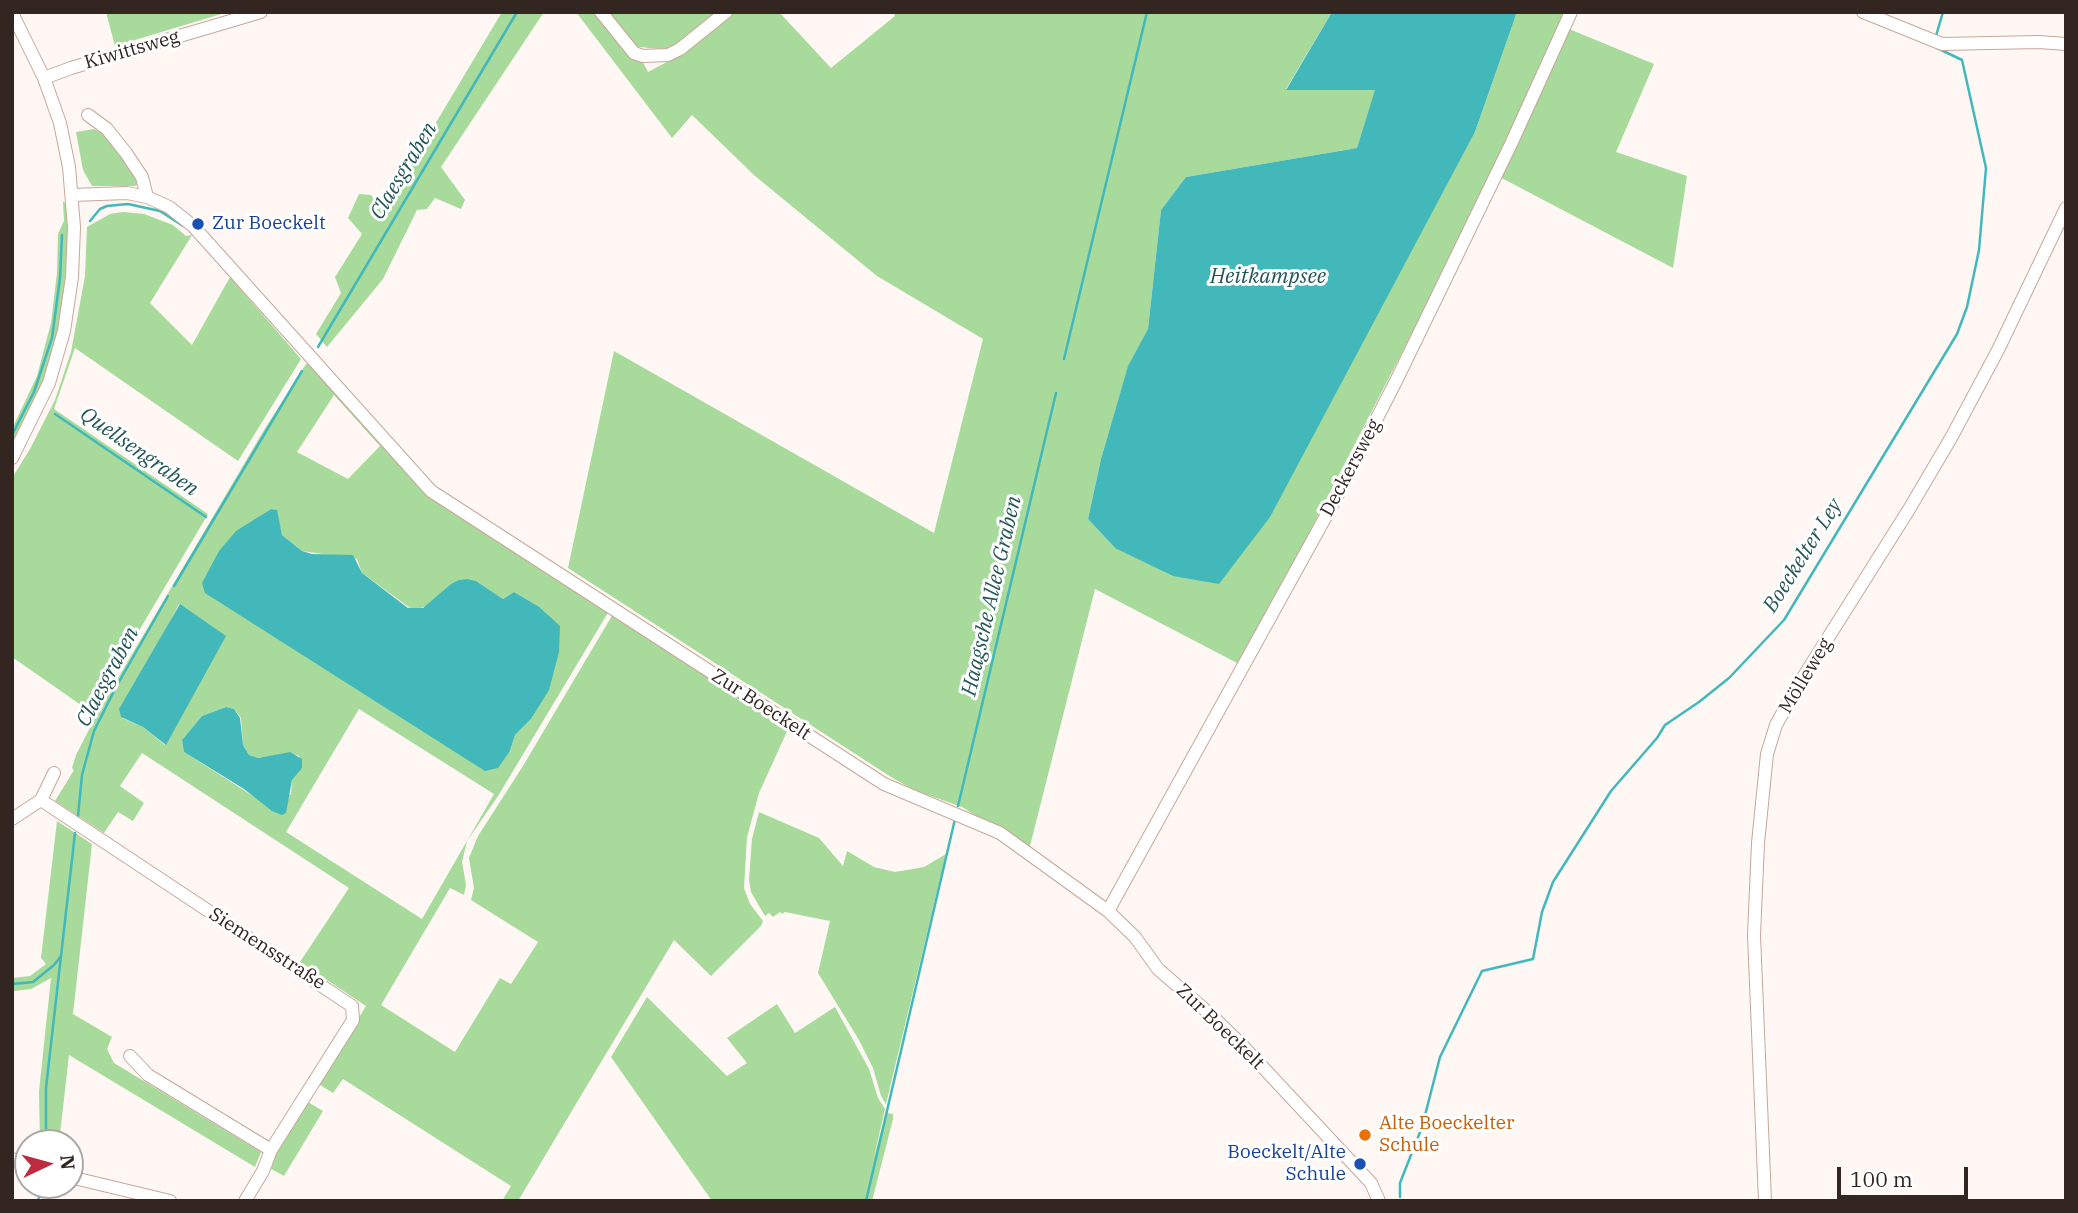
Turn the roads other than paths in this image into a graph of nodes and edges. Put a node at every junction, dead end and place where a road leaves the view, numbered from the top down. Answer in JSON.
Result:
{"nodes":[{"id":1,"x":261,"y":12,"type":"edge"},
{"id":2,"x":601,"y":12,"type":"edge"},
{"id":3,"x":726,"y":12,"type":"edge"},
{"id":4,"x":1571,"y":12,"type":"edge"},
{"id":5,"x":1863,"y":12,"type":"edge"},
{"id":6,"x":12,"y":13,"type":"edge"},
{"id":7,"x":2066,"y":44,"type":"edge"},
{"id":8,"x":44,"y":78,"type":"junction"},
{"id":9,"x":88,"y":115,"type":"dead end"},
{"id":10,"x":72,"y":195,"type":"junction"},
{"id":11,"x":147,"y":197,"type":"junction"},
{"id":12,"x":2066,"y":208,"type":"edge"},
{"id":13,"x":12,"y":458,"type":"edge"},
{"id":14,"x":54,"y":773,"type":"dead end"},
{"id":15,"x":41,"y":800,"type":"junction"},
{"id":16,"x":12,"y":819,"type":"edge"},
{"id":17,"x":1108,"y":911,"type":"junction"},
{"id":18,"x":130,"y":1056,"type":"dead end"},
{"id":19,"x":271,"y":1150,"type":"junction"},
{"id":20,"x":84,"y":1180,"type":"edge"},
{"id":21,"x":170,"y":1201,"type":"edge"},
{"id":22,"x":245,"y":1201,"type":"edge"},
{"id":23,"x":1379,"y":1201,"type":"edge"},
{"id":24,"x":1765,"y":1201,"type":"edge"}],
"edges":[{"from":1,"to":8,"type":"street","name":"Kiwittsweg"},
{"from":2,"to":3,"type":"street"},
{"from":4,"to":17,"type":"street","name":"Deckersweg"},
{"from":5,"to":7,"type":"street"},
{"from":6,"to":8,"type":"street"},
{"from":8,"to":10,"type":"street"},
{"from":9,"to":11,"type":"street"},
{"from":10,"to":11,"type":"street","name":"Zur Boeckelt"},
{"from":10,"to":13,"type":"street"},
{"from":11,"to":17,"type":"street","name":"Zur Boeckelt"},
{"from":12,"to":24,"type":"street","name":"Mölleweg"},
{"from":14,"to":15,"type":"street"},
{"from":15,"to":16,"type":"street"},
{"from":15,"to":19,"type":"street","name":"Siemensstraße"},
{"from":17,"to":23,"type":"street","name":"Zur Boeckelt"},
{"from":18,"to":19,"type":"street"},
{"from":19,"to":22,"type":"street","name":"Siemensstraße"},
{"from":20,"to":21,"type":"street"}]}
